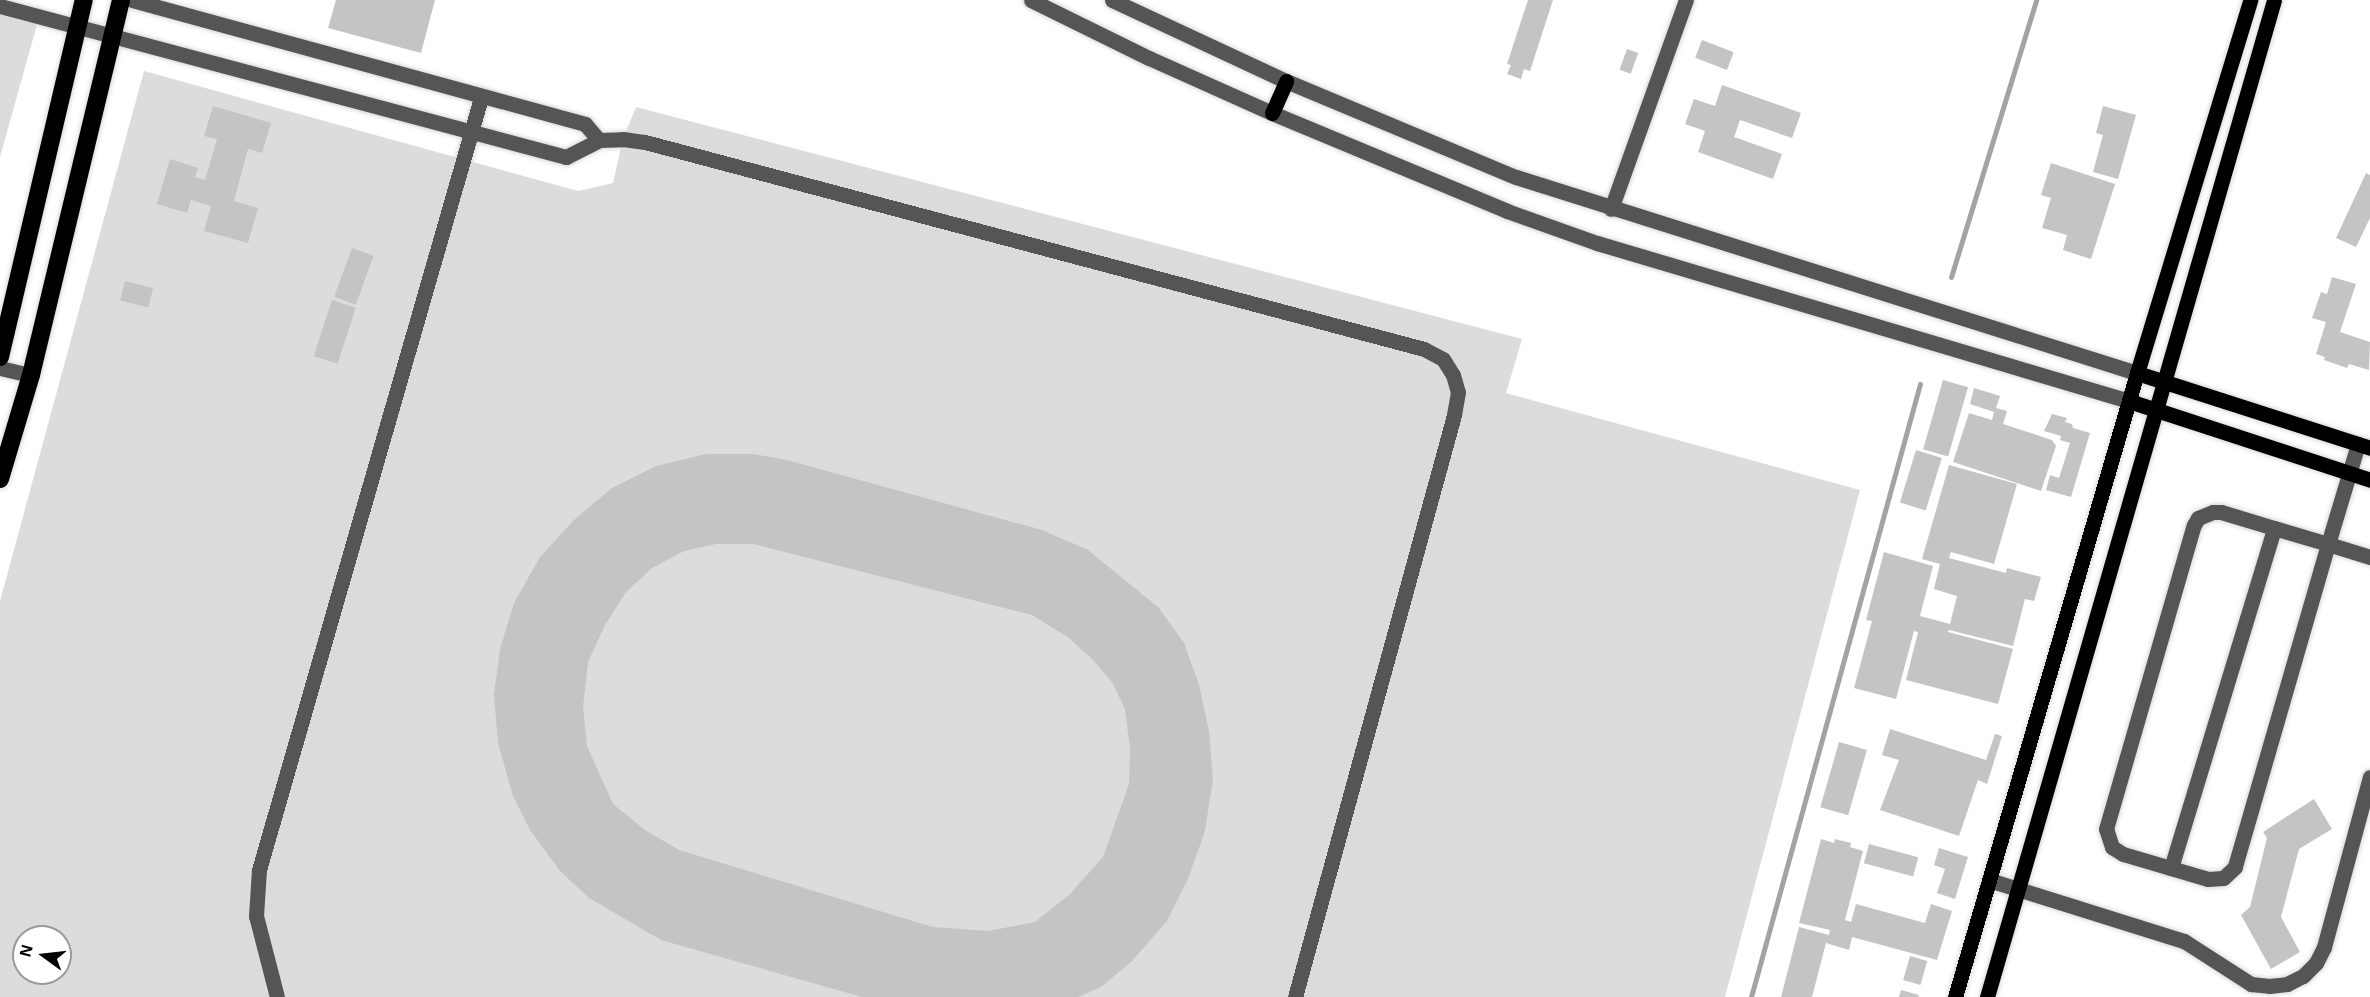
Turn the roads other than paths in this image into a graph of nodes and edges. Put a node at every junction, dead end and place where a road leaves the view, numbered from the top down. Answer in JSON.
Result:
{"nodes":[{"id":1,"x":84,"y":0,"type":"edge"},
{"id":2,"x":121,"y":0,"type":"edge"},
{"id":3,"x":132,"y":0,"type":"edge"},
{"id":4,"x":1031,"y":0,"type":"edge"},
{"id":5,"x":1112,"y":0,"type":"edge"},
{"id":6,"x":1686,"y":0,"type":"edge"},
{"id":7,"x":2250,"y":0,"type":"edge"},
{"id":8,"x":2274,"y":0,"type":"edge"},
{"id":9,"x":0,"y":6,"type":"edge"},
{"id":10,"x":77,"y":28,"type":"junction"},
{"id":11,"x":110,"y":37,"type":"junction"},
{"id":12,"x":1286,"y":81,"type":"junction"},
{"id":13,"x":481,"y":98,"type":"junction"},
{"id":14,"x":1272,"y":114,"type":"junction"},
{"id":15,"x":469,"y":133,"type":"junction"},
{"id":16,"x":599,"y":140,"type":"junction"},
{"id":17,"x":1611,"y":209,"type":"junction"},
{"id":18,"x":0,"y":357,"type":"edge"},
{"id":19,"x":0,"y":368,"type":"edge"},
{"id":20,"x":2137,"y":373,"type":"junction"},
{"id":21,"x":31,"y":375,"type":"junction"},
{"id":22,"x":2165,"y":381,"type":"junction"},
{"id":23,"x":2129,"y":401,"type":"junction"},
{"id":24,"x":2157,"y":410,"type":"junction"},
{"id":25,"x":2364,"y":446,"type":"edge"},
{"id":26,"x":2349,"y":473,"type":"junction"},
{"id":27,"x":0,"y":479,"type":"edge"},
{"id":28,"x":2370,"y":480,"type":"edge"},
{"id":29,"x":2274,"y":528,"type":"junction"},
{"id":30,"x":2328,"y":544,"type":"junction"},
{"id":31,"x":2370,"y":557,"type":"edge"},
{"id":32,"x":2370,"y":777,"type":"edge"},
{"id":33,"x":2171,"y":868,"type":"junction"},
{"id":34,"x":1989,"y":880,"type":"junction"},
{"id":35,"x":2019,"y":889,"type":"junction"},
{"id":36,"x":277,"y":997,"type":"edge"},
{"id":37,"x":1295,"y":997,"type":"edge"},
{"id":38,"x":1956,"y":997,"type":"edge"},
{"id":39,"x":1987,"y":997,"type":"edge"}],
"edges":[{"from":1,"to":10,"type":"highway"},
{"from":2,"to":11,"type":"highway"},
{"from":3,"to":13,"type":"street"},
{"from":4,"to":14,"type":"street"},
{"from":5,"to":12,"type":"street"},
{"from":6,"to":17,"type":"street"},
{"from":7,"to":20,"type":"main road"},
{"from":8,"to":22,"type":"main road"},
{"from":9,"to":10,"type":"street"},
{"from":10,"to":11,"type":"street"},
{"from":10,"to":18,"type":"highway"},
{"from":11,"to":15,"type":"street"},
{"from":11,"to":21,"type":"highway"},
{"from":12,"to":14,"type":"main road"},
{"from":12,"to":17,"type":"street"},
{"from":13,"to":15,"type":"street"},
{"from":13,"to":16,"type":"street"},
{"from":14,"to":23,"type":"street"},
{"from":15,"to":16,"type":"street"},
{"from":15,"to":36,"type":"street"},
{"from":16,"to":37,"type":"street"},
{"from":17,"to":20,"type":"street"},
{"from":19,"to":21,"type":"street"},
{"from":20,"to":22,"type":"main road"},
{"from":20,"to":23,"type":"main road"},
{"from":21,"to":27,"type":"highway"},
{"from":22,"to":24,"type":"main road"},
{"from":22,"to":25,"type":"main road"},
{"from":23,"to":24,"type":"main road"},
{"from":23,"to":34,"type":"main road"},
{"from":24,"to":26,"type":"main road"},
{"from":24,"to":35,"type":"main road"},
{"from":25,"to":26,"type":"street"},
{"from":26,"to":28,"type":"main road"},
{"from":26,"to":30,"type":"street"},
{"from":29,"to":30,"type":"street"},
{"from":29,"to":33,"type":"street"},
{"from":29,"to":33,"type":"street"},
{"from":30,"to":31,"type":"street"},
{"from":30,"to":33,"type":"street"},
{"from":32,"to":35,"type":"street"},
{"from":34,"to":35,"type":"street"},
{"from":34,"to":38,"type":"main road"},
{"from":35,"to":39,"type":"main road"}]}
